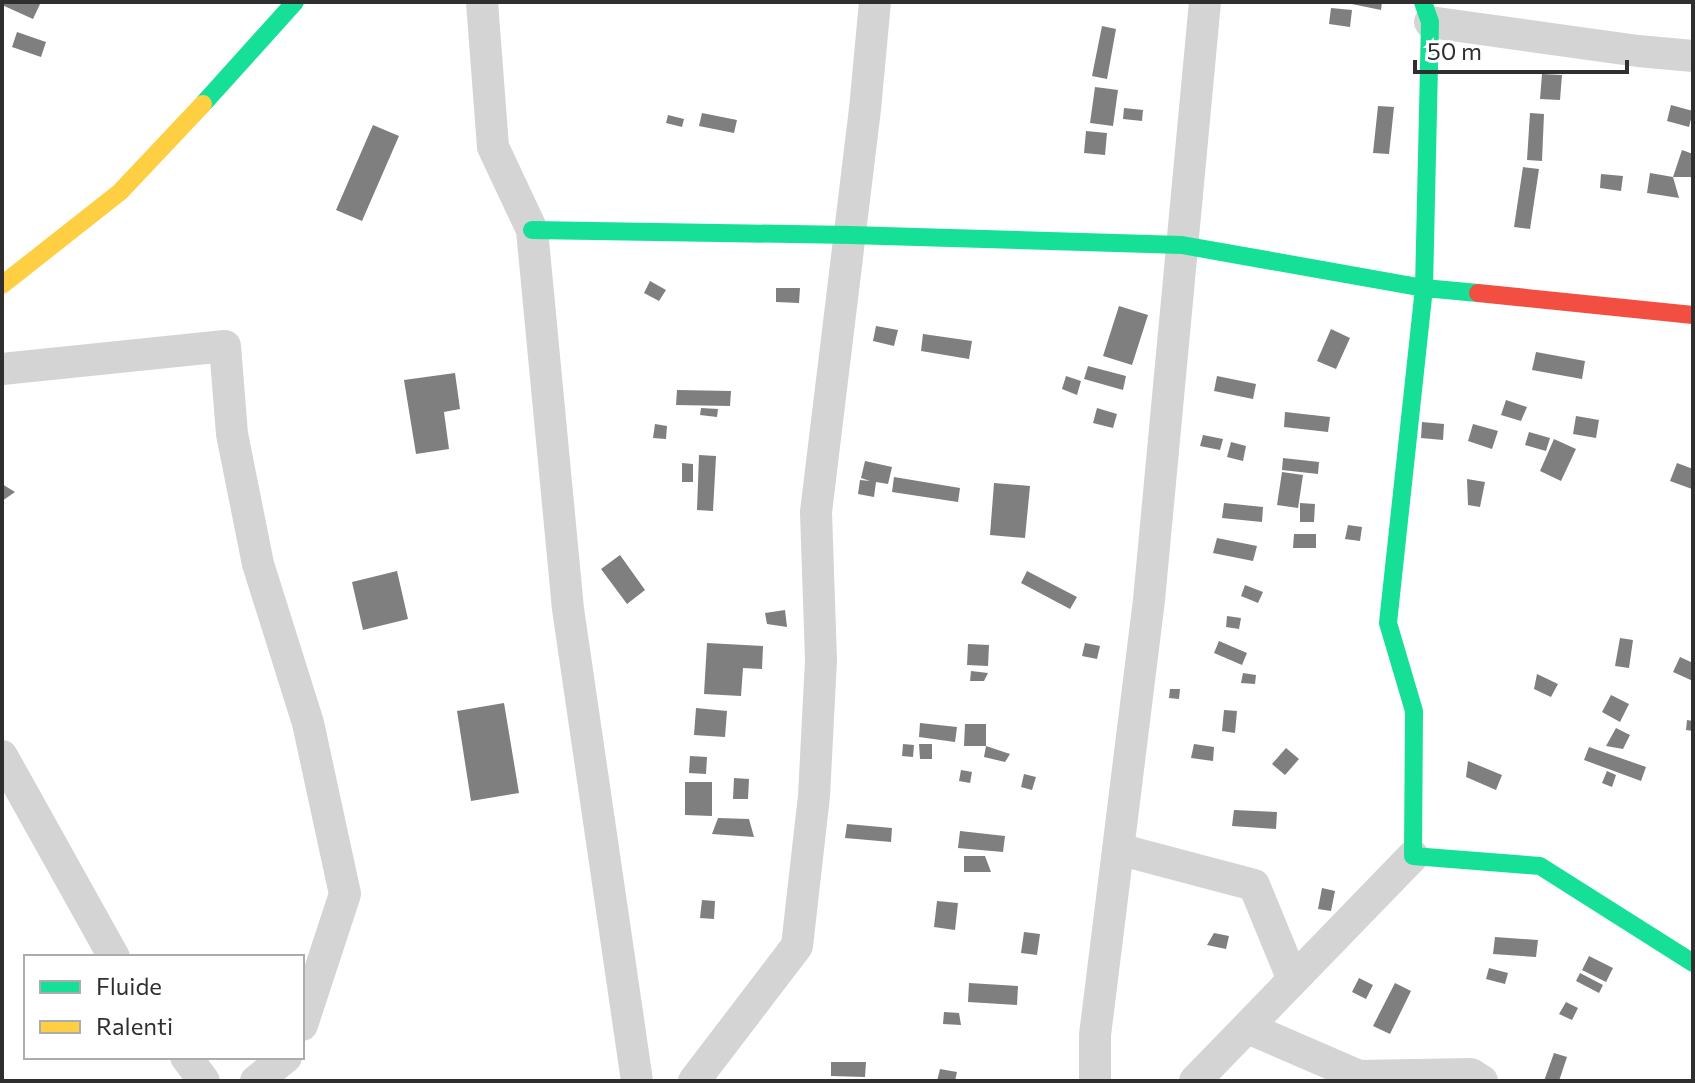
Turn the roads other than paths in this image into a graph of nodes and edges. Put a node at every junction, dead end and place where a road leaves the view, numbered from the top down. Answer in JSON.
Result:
{"nodes":[{"id":1,"x":295,"y":2,"type":"edge"},
{"id":2,"x":482,"y":2,"type":"edge"},
{"id":3,"x":875,"y":2,"type":"edge"},
{"id":4,"x":1205,"y":2,"type":"edge"},
{"id":5,"x":1427,"y":12,"type":"edge"},
{"id":6,"x":1693,"y":56,"type":"edge"},
{"id":7,"x":532,"y":230,"type":"junction"},
{"id":8,"x":850,"y":235,"type":"junction"},
{"id":9,"x":1182,"y":245,"type":"junction"},
{"id":10,"x":2,"y":285,"type":"edge"},
{"id":11,"x":1424,"y":288,"type":"junction"},
{"id":12,"x":1693,"y":315,"type":"edge"},
{"id":13,"x":2,"y":369,"type":"edge"},
{"id":14,"x":2,"y":756,"type":"edge"},
{"id":15,"x":1118,"y":849,"type":"junction"},
{"id":16,"x":1413,"y":856,"type":"junction"},
{"id":17,"x":113,"y":955,"type":"edge"},
{"id":18,"x":1693,"y":963,"type":"edge"},
{"id":19,"x":1293,"y":980,"type":"junction"},
{"id":20,"x":304,"y":1019,"type":"edge"},
{"id":21,"x":1248,"y":1028,"type":"junction"},
{"id":22,"x":188,"y":1059,"type":"edge"},
{"id":23,"x":284,"y":1059,"type":"edge"},
{"id":24,"x":1476,"y":1079,"type":"edge"},
{"id":25,"x":204,"y":1081,"type":"edge"},
{"id":26,"x":256,"y":1081,"type":"edge"},
{"id":27,"x":637,"y":1081,"type":"edge"},
{"id":28,"x":694,"y":1081,"type":"edge"},
{"id":29,"x":1095,"y":1081,"type":"edge"},
{"id":30,"x":1195,"y":1081,"type":"edge"}],
"edges":[{"from":1,"to":10,"type":"main road"},
{"from":2,"to":7,"type":"street"},
{"from":3,"to":8,"type":"street"},
{"from":4,"to":9,"type":"street"},
{"from":5,"to":6,"type":"street"},
{"from":5,"to":11,"type":"main road"},
{"from":7,"to":8,"type":"main road"},
{"from":7,"to":27,"type":"street"},
{"from":8,"to":9,"type":"main road"},
{"from":8,"to":28,"type":"street"},
{"from":9,"to":11,"type":"main road"},
{"from":9,"to":15,"type":"street"},
{"from":11,"to":12,"type":"main road"},
{"from":11,"to":16,"type":"main road"},
{"from":13,"to":20,"type":"street"},
{"from":14,"to":17,"type":"street"},
{"from":15,"to":19,"type":"street"},
{"from":15,"to":29,"type":"street"},
{"from":16,"to":18,"type":"main road"},
{"from":16,"to":19,"type":"street"},
{"from":19,"to":21,"type":"street"},
{"from":21,"to":24,"type":"street"},
{"from":21,"to":30,"type":"street"},
{"from":22,"to":25,"type":"street"},
{"from":23,"to":26,"type":"street"}]}
